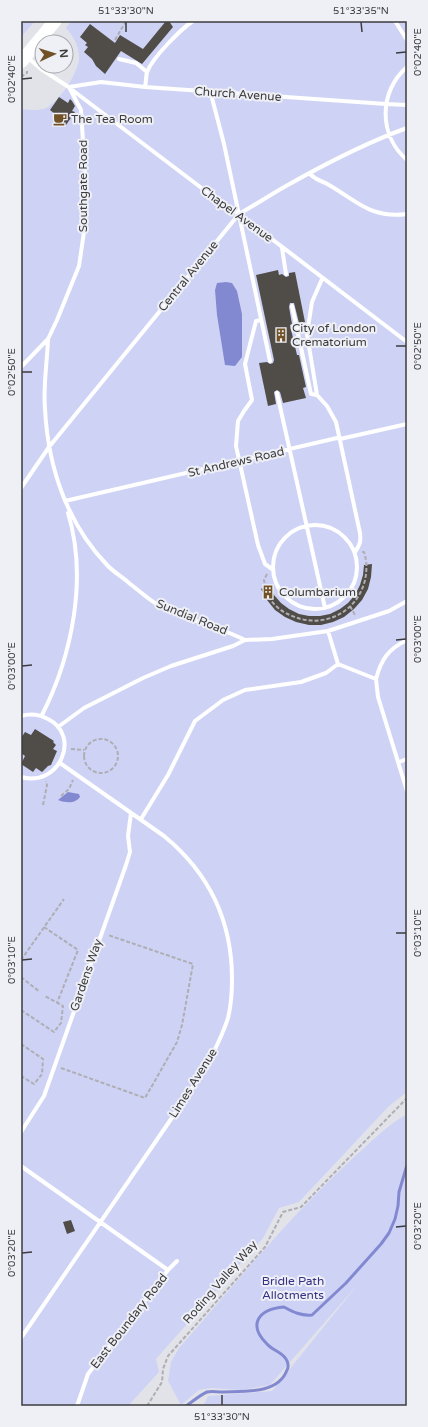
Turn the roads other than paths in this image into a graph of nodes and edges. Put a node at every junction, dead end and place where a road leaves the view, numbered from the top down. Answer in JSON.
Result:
{"nodes":[{"id":1,"x":55,"y":21,"type":"edge"},
{"id":2,"x":191,"y":21,"type":"edge"},
{"id":3,"x":395,"y":21,"type":"edge"},
{"id":4,"x":407,"y":40,"type":"edge"},
{"id":5,"x":24,"y":59,"type":"edge"},
{"id":6,"x":119,"y":59,"type":"dead end"},
{"id":7,"x":407,"y":67,"type":"edge"},
{"id":8,"x":147,"y":72,"type":"junction"},
{"id":9,"x":68,"y":87,"type":"junction"},
{"id":10,"x":145,"y":87,"type":"junction"},
{"id":11,"x":212,"y":92,"type":"junction"},
{"id":12,"x":386,"y":104,"type":"junction"},
{"id":13,"x":407,"y":105,"type":"edge"},
{"id":14,"x":407,"y":128,"type":"edge"},
{"id":15,"x":389,"y":134,"type":"junction"},
{"id":16,"x":407,"y":160,"type":"edge"},
{"id":17,"x":310,"y":174,"type":"junction"},
{"id":18,"x":239,"y":214,"type":"junction"},
{"id":19,"x":407,"y":214,"type":"edge"},
{"id":20,"x":282,"y":248,"type":"junction"},
{"id":21,"x":286,"y":274,"type":"dead end"},
{"id":22,"x":322,"y":279,"type":"junction"},
{"id":23,"x":292,"y":306,"type":"dead end"},
{"id":24,"x":261,"y":320,"type":"junction"},
{"id":25,"x":48,"y":339,"type":"junction"},
{"id":26,"x":407,"y":342,"type":"edge"},
{"id":27,"x":270,"y":361,"type":"dead end"},
{"id":28,"x":21,"y":367,"type":"edge"},
{"id":29,"x":277,"y":393,"type":"dead end"},
{"id":30,"x":317,"y":395,"type":"junction"},
{"id":31,"x":407,"y":424,"type":"edge"},
{"id":32,"x":340,"y":439,"type":"junction"},
{"id":33,"x":49,"y":447,"type":"junction"},
{"id":34,"x":290,"y":449,"type":"junction"},
{"id":35,"x":239,"y":462,"type":"junction"},
{"id":36,"x":21,"y":488,"type":"edge"},
{"id":37,"x":65,"y":501,"type":"junction"},
{"id":38,"x":306,"y":525,"type":"junction"},
{"id":39,"x":355,"y":552,"type":"junction"},
{"id":40,"x":272,"y":569,"type":"junction"},
{"id":41,"x":407,"y":602,"type":"edge"},
{"id":42,"x":325,"y":608,"type":"junction"},
{"id":43,"x":328,"y":631,"type":"junction"},
{"id":44,"x":245,"y":640,"type":"junction"},
{"id":45,"x":407,"y":640,"type":"edge"},
{"id":46,"x":338,"y":664,"type":"junction"},
{"id":47,"x":376,"y":679,"type":"junction"},
{"id":48,"x":42,"y":715,"type":"junction"},
{"id":49,"x":21,"y":716,"type":"edge"},
{"id":50,"x":58,"y":727,"type":"junction"},
{"id":51,"x":407,"y":759,"type":"edge"},
{"id":52,"x":399,"y":762,"type":"junction"},
{"id":53,"x":60,"y":763,"type":"junction"},
{"id":54,"x":21,"y":777,"type":"edge"},
{"id":55,"x":407,"y":790,"type":"edge"},
{"id":56,"x":131,"y":813,"type":"junction"},
{"id":57,"x":141,"y":819,"type":"junction"},
{"id":58,"x":21,"y":1132,"type":"edge"},
{"id":59,"x":21,"y":1166,"type":"edge"},
{"id":60,"x":101,"y":1222,"type":"junction"},
{"id":61,"x":177,"y":1261,"type":"dead end"},
{"id":62,"x":168,"y":1270,"type":"junction"},
{"id":63,"x":21,"y":1338,"type":"edge"},
{"id":64,"x":77,"y":1406,"type":"edge"}],
"edges":[{"from":1,"to":5,"type":"main road"},
{"from":2,"to":8,"type":"lane"},
{"from":3,"to":4,"type":"lane"},
{"from":5,"to":9,"type":"lane","name":"Chapel Avenue"},
{"from":6,"to":8,"type":"lane"},
{"from":7,"to":12,"type":"lane"},
{"from":8,"to":10,"type":"lane"},
{"from":9,"to":10,"type":"lane","name":"Church Avenue"},
{"from":9,"to":18,"type":"lane","name":"Chapel Avenue"},
{"from":9,"to":25,"type":"lane","name":"Southgate Road"},
{"from":10,"to":11,"type":"lane","name":"Church Avenue"},
{"from":11,"to":12,"type":"lane","name":"Church Avenue"},
{"from":11,"to":18,"type":"lane"},
{"from":12,"to":13,"type":"lane","name":"Church Avenue"},
{"from":12,"to":15,"type":"lane"},
{"from":14,"to":15,"type":"lane","name":"Central Avenue"},
{"from":15,"to":16,"type":"lane"},
{"from":15,"to":17,"type":"lane","name":"Central Avenue"},
{"from":17,"to":18,"type":"lane","name":"Central Avenue"},
{"from":17,"to":19,"type":"lane"},
{"from":18,"to":20,"type":"lane","name":"Chapel Avenue"},
{"from":18,"to":24,"type":"lane"},
{"from":18,"to":33,"type":"lane","name":"Central Avenue"},
{"from":20,"to":21,"type":"lane"},
{"from":20,"to":22,"type":"lane","name":"Chapel Avenue"},
{"from":22,"to":26,"type":"lane","name":"Chapel Avenue"},
{"from":22,"to":30,"type":"lane"},
{"from":23,"to":30,"type":"lane"},
{"from":24,"to":27,"type":"lane"},
{"from":24,"to":35,"type":"lane"},
{"from":25,"to":28,"type":"lane","name":"Southgate Road"},
{"from":25,"to":33,"type":"lane"},
{"from":29,"to":34,"type":"lane"},
{"from":30,"to":32,"type":"lane"},
{"from":31,"to":32,"type":"lane","name":"St Andrews Road"},
{"from":32,"to":34,"type":"lane","name":"St Andrews Road"},
{"from":32,"to":39,"type":"lane"},
{"from":33,"to":36,"type":"lane","name":"Central Avenue"},
{"from":33,"to":37,"type":"lane"},
{"from":34,"to":35,"type":"lane","name":"St Andrews Road"},
{"from":34,"to":38,"type":"lane"},
{"from":35,"to":37,"type":"lane","name":"St Andrews Road"},
{"from":35,"to":40,"type":"lane"},
{"from":37,"to":44,"type":"lane","name":"Sundial Road"},
{"from":37,"to":48,"type":"lane"},
{"from":38,"to":39,"type":"lane"},
{"from":38,"to":40,"type":"lane"},
{"from":38,"to":42,"type":"lane"},
{"from":39,"to":42,"type":"lane"},
{"from":40,"to":42,"type":"lane"},
{"from":41,"to":43,"type":"lane"},
{"from":43,"to":44,"type":"lane"},
{"from":43,"to":46,"type":"lane"},
{"from":44,"to":50,"type":"lane"},
{"from":45,"to":47,"type":"lane"},
{"from":46,"to":47,"type":"lane"},
{"from":46,"to":57,"type":"lane"},
{"from":47,"to":52,"type":"lane"},
{"from":48,"to":49,"type":"lane"},
{"from":48,"to":50,"type":"lane"},
{"from":50,"to":53,"type":"lane"},
{"from":51,"to":52,"type":"lane"},
{"from":52,"to":55,"type":"lane"},
{"from":53,"to":54,"type":"lane"},
{"from":53,"to":56,"type":"lane"},
{"from":56,"to":57,"type":"lane","name":"Limes Avenue"},
{"from":56,"to":58,"type":"lane","name":"Gardens Way"},
{"from":57,"to":60,"type":"lane","name":"Limes Avenue"},
{"from":59,"to":60,"type":"lane","name":"East Boundary Road"},
{"from":60,"to":62,"type":"lane","name":"East Boundary Road"},
{"from":60,"to":63,"type":"lane","name":"Limes Avenue"},
{"from":61,"to":62,"type":"lane"},
{"from":62,"to":64,"type":"lane","name":"East Boundary Road"}]}
